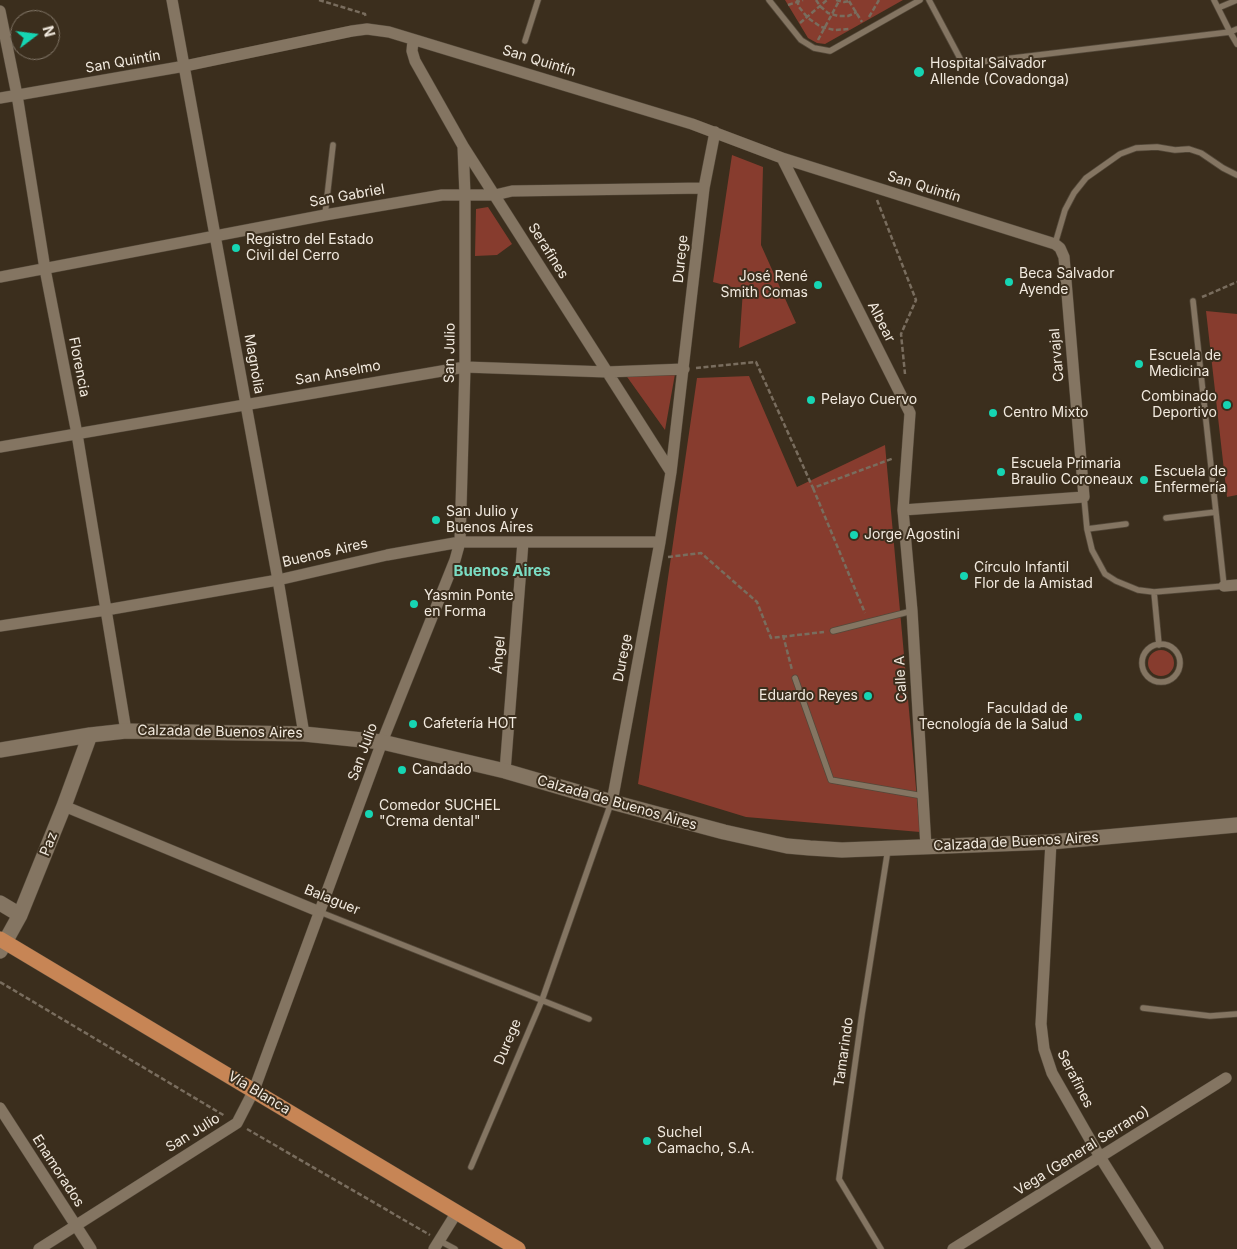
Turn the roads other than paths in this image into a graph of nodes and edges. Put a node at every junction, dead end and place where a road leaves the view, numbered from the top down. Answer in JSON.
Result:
{"nodes":[{"id":1,"x":172,"y":0,"type":"edge"},
{"id":2,"x":538,"y":0,"type":"edge"},
{"id":3,"x":769,"y":0,"type":"edge"},
{"id":4,"x":920,"y":0,"type":"edge"},
{"id":5,"x":929,"y":0,"type":"edge"},
{"id":6,"x":1214,"y":0,"type":"edge"},
{"id":7,"x":1237,"y":0,"type":"edge"},
{"id":8,"x":1218,"y":8,"type":"junction"},
{"id":9,"x":0,"y":11,"type":"edge"},
{"id":10,"x":1237,"y":29,"type":"edge"},
{"id":11,"x":1230,"y":32,"type":"junction"},
{"id":12,"x":413,"y":40,"type":"junction"},
{"id":13,"x":525,"y":40,"type":"dead end"},
{"id":14,"x":1237,"y":44,"type":"edge"},
{"id":15,"x":185,"y":66,"type":"junction"},
{"id":16,"x":16,"y":95,"type":"junction"},
{"id":17,"x":0,"y":98,"type":"edge"},
{"id":18,"x":715,"y":132,"type":"junction"},
{"id":19,"x":333,"y":145,"type":"dead end"},
{"id":20,"x":463,"y":146,"type":"junction"},
{"id":21,"x":782,"y":158,"type":"junction"},
{"id":22,"x":1237,"y":175,"type":"edge"},
{"id":23,"x":704,"y":188,"type":"junction"},
{"id":24,"x":465,"y":195,"type":"junction"},
{"id":25,"x":495,"y":195,"type":"junction"},
{"id":26,"x":325,"y":215,"type":"junction"},
{"id":27,"x":215,"y":237,"type":"junction"},
{"id":28,"x":1055,"y":244,"type":"junction"},
{"id":29,"x":45,"y":269,"type":"junction"},
{"id":30,"x":0,"y":277,"type":"edge"},
{"id":31,"x":1193,"y":302,"type":"road end"},
{"id":32,"x":465,"y":366,"type":"junction"},
{"id":33,"x":684,"y":369,"type":"junction"},
{"id":34,"x":607,"y":372,"type":"junction"},
{"id":35,"x":246,"y":404,"type":"junction"},
{"id":36,"x":77,"y":434,"type":"junction"},
{"id":37,"x":0,"y":447,"type":"edge"},
{"id":38,"x":671,"y":472,"type":"junction"},
{"id":39,"x":1084,"y":497,"type":"junction"},
{"id":40,"x":903,"y":510,"type":"junction"},
{"id":41,"x":1216,"y":512,"type":"junction"},
{"id":42,"x":1166,"y":518,"type":"dead end"},
{"id":43,"x":1126,"y":524,"type":"dead end"},
{"id":44,"x":1087,"y":529,"type":"junction"},
{"id":45,"x":460,"y":542,"type":"junction"},
{"id":46,"x":523,"y":542,"type":"junction"},
{"id":47,"x":660,"y":542,"type":"junction"},
{"id":48,"x":278,"y":580,"type":"junction"},
{"id":49,"x":1237,"y":585,"type":"edge"},
{"id":50,"x":1224,"y":586,"type":"junction"},
{"id":51,"x":1154,"y":592,"type":"junction"},
{"id":52,"x":106,"y":610,"type":"junction"},
{"id":53,"x":912,"y":611,"type":"junction"},
{"id":54,"x":0,"y":626,"type":"edge"},
{"id":55,"x":833,"y":631,"type":"road end"},
{"id":56,"x":1159,"y":645,"type":"junction"},
{"id":57,"x":795,"y":678,"type":"road end"},
{"id":58,"x":126,"y":731,"type":"junction"},
{"id":59,"x":304,"y":734,"type":"junction"},
{"id":60,"x":90,"y":735,"type":"junction"},
{"id":61,"x":382,"y":742,"type":"junction"},
{"id":62,"x":0,"y":750,"type":"edge"},
{"id":63,"x":505,"y":771,"type":"junction"},
{"id":64,"x":923,"y":796,"type":"junction"},
{"id":65,"x":612,"y":802,"type":"junction"},
{"id":66,"x":64,"y":806,"type":"junction"},
{"id":67,"x":1237,"y":825,"type":"edge"},
{"id":68,"x":1051,"y":842,"type":"junction"},
{"id":69,"x":926,"y":847,"type":"junction"},
{"id":70,"x":888,"y":848,"type":"junction"},
{"id":71,"x":0,"y":903,"type":"edge"},
{"id":72,"x":320,"y":912,"type":"junction"},
{"id":73,"x":20,"y":915,"type":"junction"},
{"id":74,"x":2,"y":944,"type":"edge"},
{"id":75,"x":542,"y":1000,"type":"junction"},
{"id":76,"x":1143,"y":1008,"type":"dead end"},
{"id":77,"x":1237,"y":1014,"type":"edge"},
{"id":78,"x":590,"y":1019,"type":"dead end"},
{"id":79,"x":1226,"y":1078,"type":"dead end"},
{"id":80,"x":254,"y":1090,"type":"junction"},
{"id":81,"x":0,"y":1108,"type":"edge"},
{"id":82,"x":1100,"y":1157,"type":"junction"},
{"id":83,"x":471,"y":1167,"type":"dead end"},
{"id":84,"x":458,"y":1212,"type":"junction"},
{"id":85,"x":76,"y":1225,"type":"junction"},
{"id":86,"x":437,"y":1245,"type":"edge"},
{"id":87,"x":39,"y":1249,"type":"edge"},
{"id":88,"x":91,"y":1249,"type":"edge"},
{"id":89,"x":455,"y":1249,"type":"edge"},
{"id":90,"x":518,"y":1249,"type":"edge"},
{"id":91,"x":881,"y":1249,"type":"edge"},
{"id":92,"x":953,"y":1249,"type":"edge"},
{"id":93,"x":1158,"y":1249,"type":"edge"}],
"edges":[{"from":1,"to":15,"type":"street","name":"Magnolia"},
{"from":2,"to":13,"type":"lane"},
{"from":3,"to":4,"type":"lane"},
{"from":5,"to":11,"type":"lane"},
{"from":6,"to":8,"type":"lane"},
{"from":7,"to":8,"type":"lane"},
{"from":8,"to":11,"type":"lane"},
{"from":9,"to":16,"type":"street","name":"Florencia"},
{"from":10,"to":11,"type":"lane"},
{"from":11,"to":14,"type":"lane"},
{"from":12,"to":15,"type":"street","name":"San Quintín"},
{"from":12,"to":18,"type":"street","name":"San Quintín"},
{"from":12,"to":20,"type":"street","name":"Serafines"},
{"from":15,"to":16,"type":"street","name":"San Quintín"},
{"from":15,"to":27,"type":"street","name":"Magnolia"},
{"from":16,"to":17,"type":"street","name":"San Quintín"},
{"from":16,"to":29,"type":"street","name":"Florencia"},
{"from":18,"to":21,"type":"street","name":"San Quintín"},
{"from":18,"to":23,"type":"street","name":"Durege"},
{"from":19,"to":26,"type":"lane"},
{"from":20,"to":24,"type":"street","name":"San Julio"},
{"from":20,"to":25,"type":"street","name":"Serafines"},
{"from":21,"to":28,"type":"street","name":"San Quintín"},
{"from":21,"to":40,"type":"street","name":"Albear"},
{"from":22,"to":28,"type":"lane"},
{"from":23,"to":25,"type":"street","name":"San Gabriel"},
{"from":23,"to":33,"type":"street","name":"Durege"},
{"from":24,"to":25,"type":"street","name":"San Gabriel"},
{"from":24,"to":26,"type":"street","name":"San Gabriel"},
{"from":24,"to":32,"type":"street","name":"San Julio"},
{"from":25,"to":34,"type":"street","name":"Serafines"},
{"from":26,"to":27,"type":"street","name":"San Gabriel"},
{"from":27,"to":29,"type":"street","name":"San Gabriel"},
{"from":27,"to":35,"type":"street","name":"Magnolia"},
{"from":28,"to":39,"type":"street","name":"Carvajal"},
{"from":29,"to":30,"type":"street","name":"San Gabriel"},
{"from":29,"to":36,"type":"street","name":"Florencia"},
{"from":31,"to":41,"type":"lane"},
{"from":32,"to":34,"type":"street","name":"San Anselmo"},
{"from":32,"to":35,"type":"street","name":"San Anselmo"},
{"from":32,"to":45,"type":"street","name":"San Julio"},
{"from":33,"to":34,"type":"street","name":"San Anselmo"},
{"from":33,"to":38,"type":"street","name":"Durege"},
{"from":34,"to":38,"type":"street","name":"Serafines"},
{"from":35,"to":36,"type":"street","name":"San Anselmo"},
{"from":35,"to":48,"type":"street","name":"Magnolia"},
{"from":36,"to":37,"type":"street","name":"San Anselmo"},
{"from":36,"to":52,"type":"street","name":"Florencia"},
{"from":38,"to":47,"type":"street","name":"Durege"},
{"from":39,"to":40,"type":"street"},
{"from":39,"to":44,"type":"lane","name":"Carvajal"},
{"from":40,"to":53,"type":"street","name":"Calle A"},
{"from":41,"to":42,"type":"lane"},
{"from":41,"to":50,"type":"lane"},
{"from":43,"to":44,"type":"lane"},
{"from":44,"to":51,"type":"lane","name":"Carvajal"},
{"from":45,"to":46,"type":"street","name":"Buenos Aires"},
{"from":45,"to":48,"type":"street","name":"Buenos Aires"},
{"from":45,"to":61,"type":"street","name":"San Julio"},
{"from":46,"to":47,"type":"street","name":"Buenos Aires"},
{"from":46,"to":63,"type":"street","name":"Ángel"},
{"from":47,"to":65,"type":"street","name":"Durege"},
{"from":48,"to":52,"type":"street","name":"Buenos Aires"},
{"from":48,"to":59,"type":"street","name":"Magnolia"},
{"from":49,"to":50,"type":"street","name":"Carvajal"},
{"from":50,"to":51,"type":"lane","name":"Carvajal"},
{"from":51,"to":56,"type":"lane"},
{"from":52,"to":54,"type":"street","name":"Buenos Aires"},
{"from":52,"to":58,"type":"street","name":"Florencia"},
{"from":53,"to":55,"type":"lane"},
{"from":53,"to":64,"type":"street","name":"Calle A"},
{"from":56,"to":56,"type":"lane"},
{"from":57,"to":64,"type":"lane"},
{"from":58,"to":59,"type":"street","name":"Calzada de Buenos Aires"},
{"from":58,"to":60,"type":"street","name":"Calzada de Buenos Aires"},
{"from":59,"to":61,"type":"street","name":"Calzada de Buenos Aires"},
{"from":60,"to":62,"type":"street","name":"Calzada de Buenos Aires"},
{"from":60,"to":66,"type":"street","name":"Paz"},
{"from":61,"to":63,"type":"street","name":"Calzada de Buenos Aires"},
{"from":61,"to":72,"type":"street","name":"San Julio"},
{"from":63,"to":65,"type":"street","name":"Calzada de Buenos Aires"},
{"from":64,"to":69,"type":"street","name":"Calle A"},
{"from":65,"to":70,"type":"street","name":"Calzada de Buenos Aires"},
{"from":65,"to":75,"type":"lane","name":"Durege"},
{"from":66,"to":72,"type":"street","name":"Balaguer"},
{"from":66,"to":73,"type":"street","name":"Paz"},
{"from":67,"to":68,"type":"street","name":"Calzada de Buenos Aires"},
{"from":68,"to":69,"type":"street","name":"Calzada de Buenos Aires"},
{"from":68,"to":82,"type":"street","name":"Serafines"},
{"from":69,"to":70,"type":"street","name":"Calzada de Buenos Aires"},
{"from":70,"to":91,"type":"lane","name":"Tamarindo"},
{"from":71,"to":73,"type":"street"},
{"from":72,"to":75,"type":"lane","name":"Balaguer"},
{"from":72,"to":80,"type":"street","name":"San Julio"},
{"from":73,"to":74,"type":"street","name":"Paz"},
{"from":74,"to":80,"type":"main road","name":"Vía Blanca"},
{"from":75,"to":78,"type":"lane","name":"Balaguer"},
{"from":75,"to":83,"type":"lane","name":"Durege"},
{"from":76,"to":77,"type":"lane"},
{"from":79,"to":82,"type":"street","name":"Vega (General Serrano)"},
{"from":80,"to":84,"type":"main road","name":"Vía Blanca"},
{"from":80,"to":85,"type":"street","name":"San Julio"},
{"from":81,"to":85,"type":"street","name":"Enamorados"},
{"from":82,"to":92,"type":"street","name":"Vega (General Serrano)"},
{"from":82,"to":93,"type":"street","name":"Serafines"},
{"from":84,"to":86,"type":"street"},
{"from":84,"to":90,"type":"main road","name":"Vía Blanca"},
{"from":85,"to":87,"type":"street","name":"San Julio"},
{"from":85,"to":88,"type":"street","name":"Enamorados"},
{"from":86,"to":89,"type":"lane"}]}
